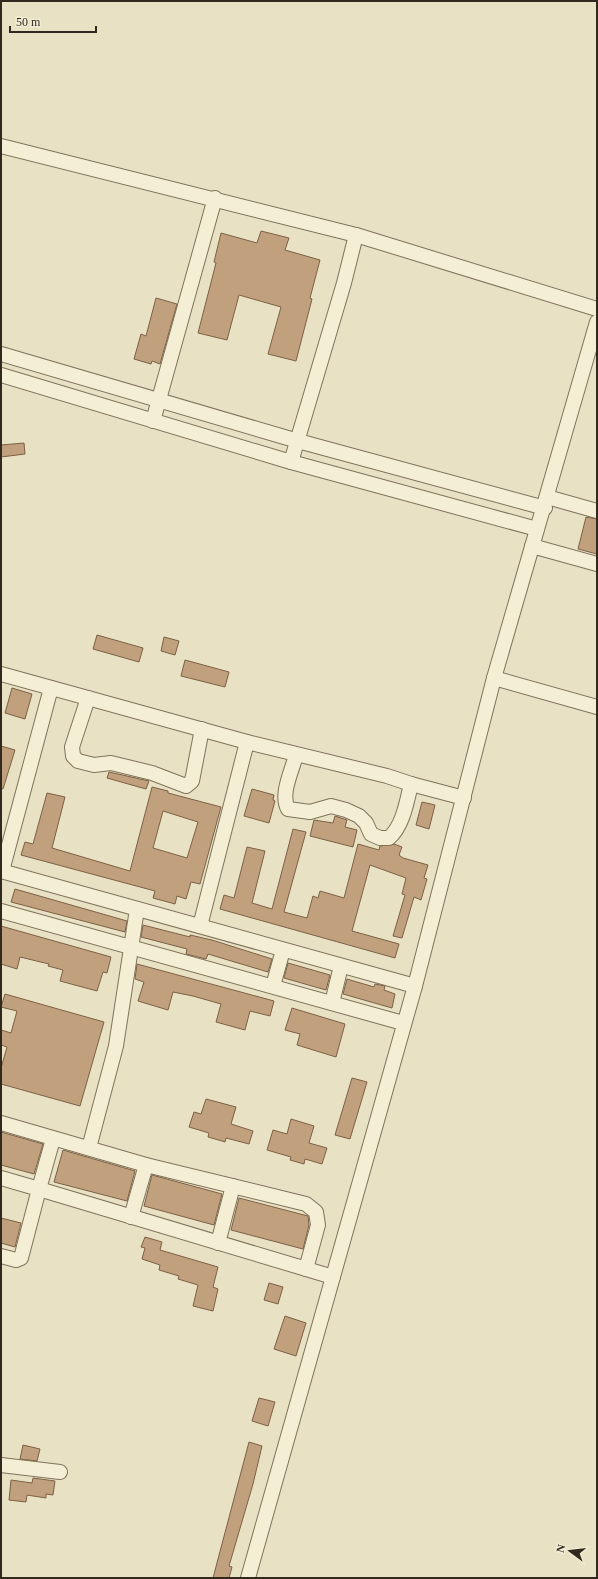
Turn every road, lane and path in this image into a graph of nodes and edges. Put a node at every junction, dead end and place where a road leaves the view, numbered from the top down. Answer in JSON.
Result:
{"nodes":[{"id":1,"x":1,"y":146,"type":"edge"},
{"id":2,"x":215,"y":198,"type":"junction"},
{"id":3,"x":356,"y":235,"type":"junction"},
{"id":4,"x":597,"y":309,"type":"edge"},
{"id":5,"x":597,"y":322,"type":"edge"},
{"id":6,"x":1,"y":354,"type":"edge"},
{"id":7,"x":1,"y":376,"type":"edge"},
{"id":8,"x":160,"y":401,"type":"junction"},
{"id":9,"x":153,"y":421,"type":"junction"},
{"id":10,"x":298,"y":442,"type":"junction"},
{"id":11,"x":291,"y":462,"type":"junction"},
{"id":12,"x":546,"y":502,"type":"junction"},
{"id":13,"x":597,"y":510,"type":"edge"},
{"id":14,"x":537,"y":529,"type":"junction"},
{"id":15,"x":532,"y":546,"type":"junction"},
{"id":16,"x":597,"y":564,"type":"edge"},
{"id":17,"x":1,"y":674,"type":"edge"},
{"id":18,"x":494,"y":678,"type":"junction"},
{"id":19,"x":51,"y":688,"type":"junction"},
{"id":20,"x":88,"y":698,"type":"junction"},
{"id":21,"x":597,"y":707,"type":"edge"},
{"id":22,"x":202,"y":729,"type":"junction"},
{"id":23,"x":248,"y":742,"type":"junction"},
{"id":24,"x":296,"y":755,"type":"junction"},
{"id":25,"x":411,"y":784,"type":"junction"},
{"id":26,"x":464,"y":798,"type":"junction"},
{"id":27,"x":1,"y":871,"type":"edge"},
{"id":28,"x":137,"y":909,"type":"junction"},
{"id":29,"x":1,"y":911,"type":"edge"},
{"id":30,"x":200,"y":926,"type":"junction"},
{"id":31,"x":130,"y":946,"type":"junction"},
{"id":32,"x":283,"y":950,"type":"junction"},
{"id":33,"x":341,"y":966,"type":"junction"},
{"id":34,"x":273,"y":986,"type":"junction"},
{"id":35,"x":415,"y":986,"type":"junction"},
{"id":36,"x":332,"y":1002,"type":"junction"},
{"id":37,"x":403,"y":1022,"type":"junction"},
{"id":38,"x":1,"y":1123,"type":"edge"},
{"id":39,"x":53,"y":1139,"type":"junction"},
{"id":40,"x":89,"y":1148,"type":"junction"},
{"id":41,"x":146,"y":1165,"type":"junction"},
{"id":42,"x":1,"y":1178,"type":"edge"},
{"id":43,"x":233,"y":1186,"type":"junction"},
{"id":44,"x":39,"y":1189,"type":"junction"},
{"id":45,"x":131,"y":1217,"type":"junction"},
{"id":46,"x":218,"y":1243,"type":"junction"},
{"id":47,"x":1,"y":1256,"type":"edge"},
{"id":48,"x":306,"y":1269,"type":"junction"},
{"id":49,"x":333,"y":1277,"type":"junction"},
{"id":50,"x":1,"y":1465,"type":"edge"},
{"id":51,"x":60,"y":1472,"type":"dead end"},
{"id":52,"x":248,"y":1578,"type":"edge"}],
"edges":[{"from":1,"to":2,"type":"street"},
{"from":2,"to":3,"type":"street"},
{"from":2,"to":8,"type":"street"},
{"from":3,"to":4,"type":"street"},
{"from":3,"to":10,"type":"street"},
{"from":5,"to":12,"type":"street"},
{"from":6,"to":8,"type":"street"},
{"from":7,"to":9,"type":"street"},
{"from":8,"to":9,"type":"street"},
{"from":8,"to":10,"type":"street"},
{"from":9,"to":11,"type":"street"},
{"from":10,"to":11,"type":"street"},
{"from":10,"to":12,"type":"street"},
{"from":11,"to":14,"type":"street"},
{"from":12,"to":13,"type":"street"},
{"from":12,"to":14,"type":"street"},
{"from":14,"to":15,"type":"street"},
{"from":15,"to":16,"type":"street"},
{"from":15,"to":18,"type":"street"},
{"from":17,"to":19,"type":"street"},
{"from":18,"to":21,"type":"street"},
{"from":18,"to":26,"type":"street"},
{"from":19,"to":20,"type":"street"},
{"from":19,"to":27,"type":"street"},
{"from":20,"to":22,"type":"street"},
{"from":20,"to":22,"type":"street"},
{"from":22,"to":23,"type":"street"},
{"from":23,"to":24,"type":"street"},
{"from":23,"to":30,"type":"street"},
{"from":24,"to":25,"type":"street"},
{"from":24,"to":25,"type":"street"},
{"from":25,"to":26,"type":"street"},
{"from":26,"to":35,"type":"street"},
{"from":27,"to":28,"type":"street"},
{"from":28,"to":30,"type":"street"},
{"from":28,"to":31,"type":"street"},
{"from":29,"to":31,"type":"street"},
{"from":30,"to":32,"type":"street"},
{"from":31,"to":34,"type":"street"},
{"from":31,"to":40,"type":"street"},
{"from":32,"to":33,"type":"street"},
{"from":32,"to":34,"type":"street"},
{"from":33,"to":35,"type":"street"},
{"from":33,"to":36,"type":"street"},
{"from":34,"to":36,"type":"street"},
{"from":35,"to":37,"type":"street"},
{"from":36,"to":37,"type":"street"},
{"from":37,"to":49,"type":"street"},
{"from":38,"to":39,"type":"street"},
{"from":39,"to":40,"type":"street"},
{"from":39,"to":44,"type":"street"},
{"from":40,"to":41,"type":"street"},
{"from":41,"to":43,"type":"street"},
{"from":41,"to":45,"type":"street"},
{"from":42,"to":44,"type":"street"},
{"from":43,"to":46,"type":"street"},
{"from":43,"to":48,"type":"street"},
{"from":44,"to":45,"type":"street"},
{"from":44,"to":47,"type":"street"},
{"from":45,"to":46,"type":"street"},
{"from":46,"to":48,"type":"street"},
{"from":48,"to":49,"type":"street"},
{"from":49,"to":52,"type":"street"},
{"from":50,"to":51,"type":"street"}]}
